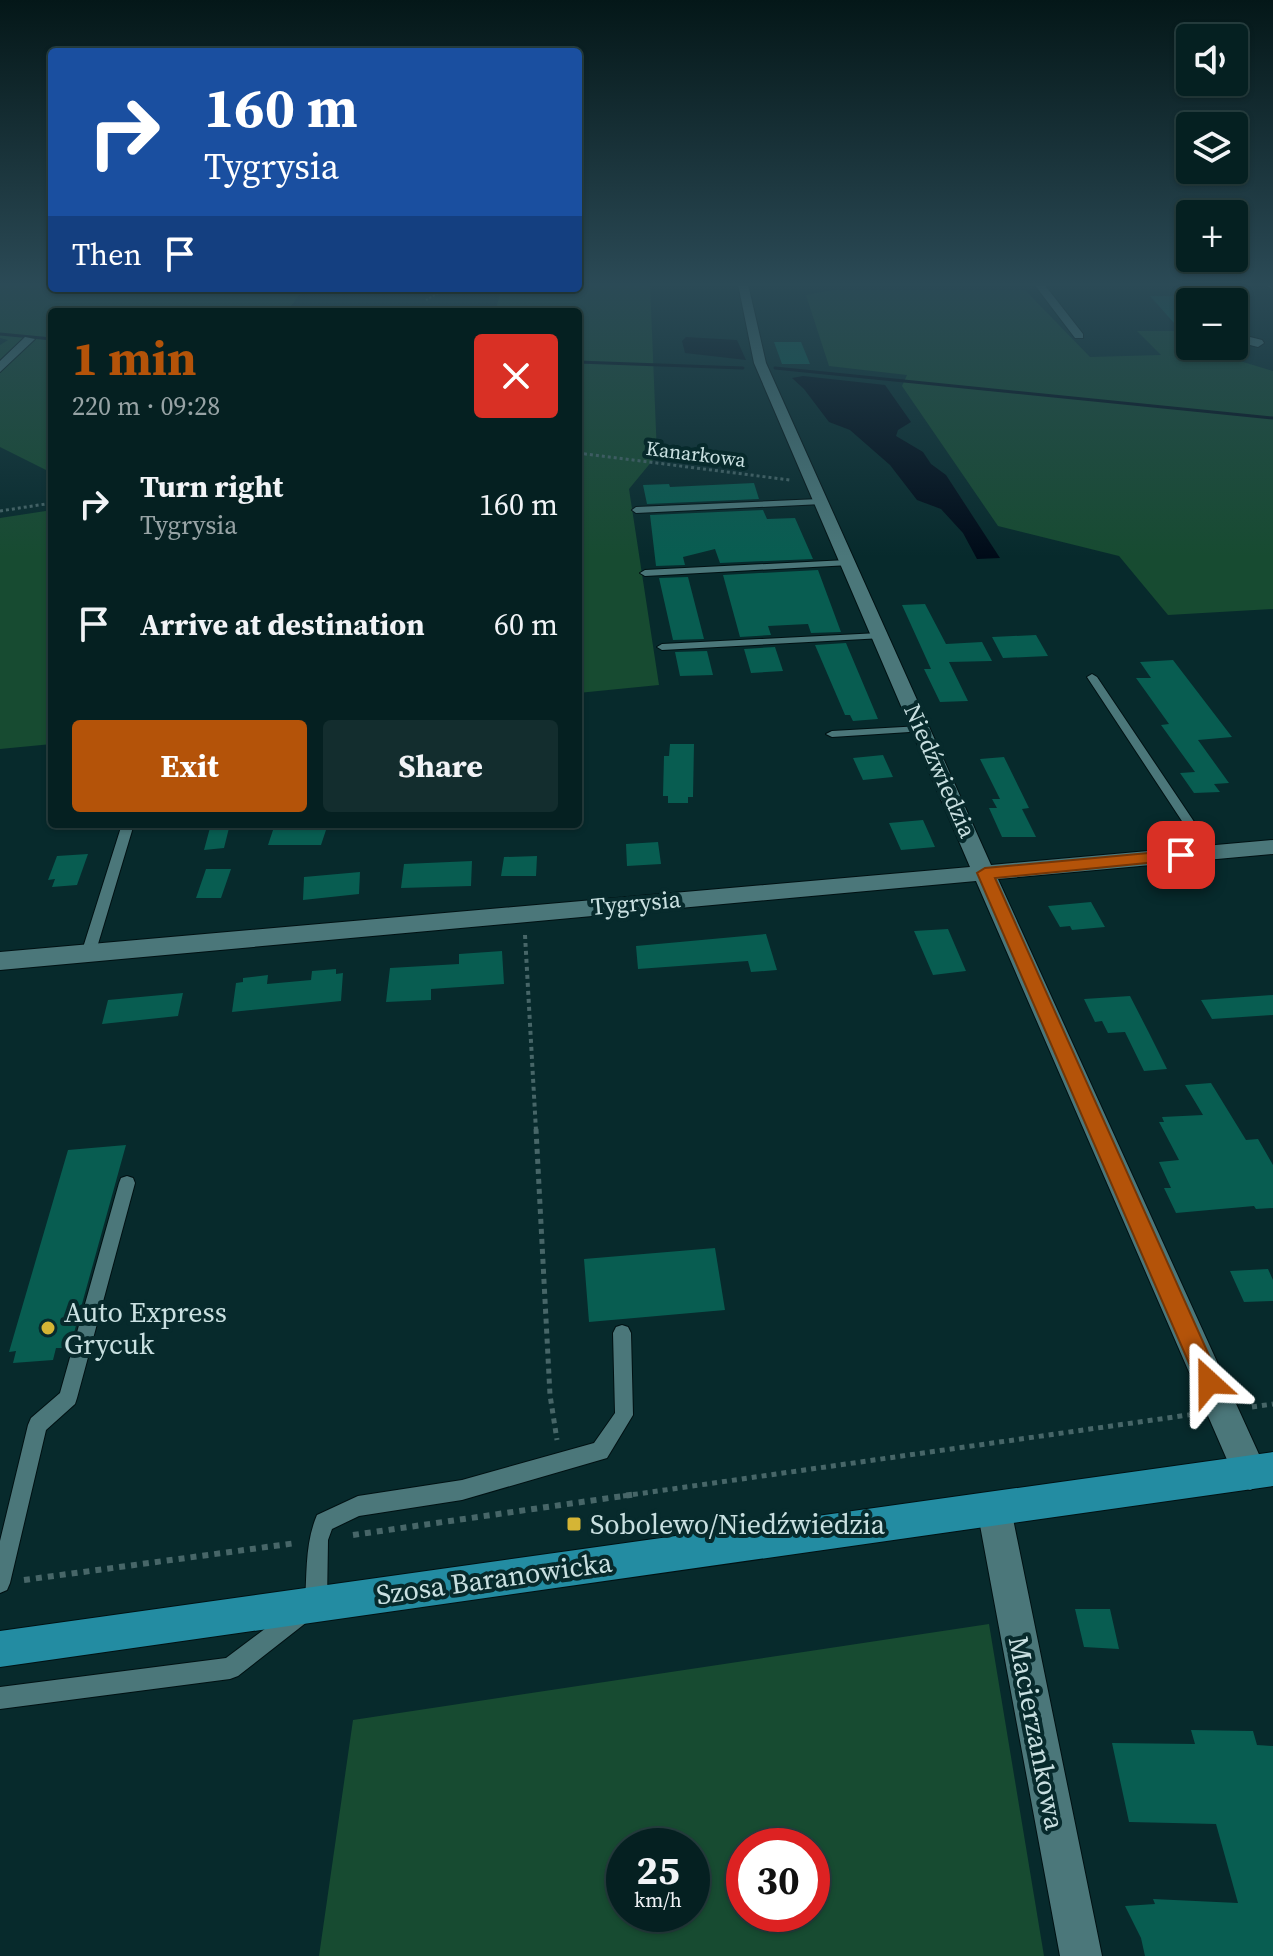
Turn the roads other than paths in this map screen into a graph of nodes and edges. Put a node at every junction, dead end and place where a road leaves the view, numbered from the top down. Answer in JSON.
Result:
{"nodes":[{"id":1,"x":765,"y":375,"type":"edge"},
{"id":2,"x":819,"y":502,"type":"junction"},
{"id":3,"x":636,"y":510,"type":"dead end"},
{"id":4,"x":847,"y":563,"type":"junction"},
{"id":5,"x":645,"y":573,"type":"dead end"},
{"id":6,"x":879,"y":636,"type":"junction"},
{"id":7,"x":662,"y":647,"type":"dead end"},
{"id":8,"x":1092,"y":677,"type":"dead end"},
{"id":9,"x":921,"y":729,"type":"junction"},
{"id":10,"x":832,"y":734,"type":"dead end"},
{"id":11,"x":127,"y":828,"type":"edge"},
{"id":12,"x":1273,"y":847,"type":"edge"},
{"id":13,"x":1209,"y":853,"type":"junction"},
{"id":14,"x":985,"y":873,"type":"junction"},
{"id":15,"x":88,"y":954,"type":"junction"},
{"id":16,"x":0,"y":961,"type":"edge"},
{"id":17,"x":127,"y":1183,"type":"dead end"},
{"id":18,"x":622,"y":1333,"type":"dead end"},
{"id":19,"x":1262,"y":1471,"type":"edge"},
{"id":20,"x":994,"y":1509,"type":"junction"},
{"id":21,"x":8,"y":1582,"type":"edge"},
{"id":22,"x":317,"y":1602,"type":"junction"},
{"id":23,"x":0,"y":1649,"type":"edge"},
{"id":24,"x":0,"y":1698,"type":"edge"},
{"id":25,"x":1081,"y":1956,"type":"edge"}],
"edges":[{"from":1,"to":2,"type":"street","name":"Niedźwiedzia"},
{"from":2,"to":3,"type":"lane"},
{"from":2,"to":4,"type":"street","name":"Niedźwiedzia"},
{"from":4,"to":5,"type":"lane"},
{"from":4,"to":6,"type":"street","name":"Niedźwiedzia"},
{"from":6,"to":7,"type":"lane"},
{"from":6,"to":9,"type":"street","name":"Niedźwiedzia"},
{"from":8,"to":13,"type":"lane"},
{"from":9,"to":10,"type":"lane"},
{"from":9,"to":14,"type":"street","name":"Niedźwiedzia"},
{"from":11,"to":15,"type":"lane"},
{"from":12,"to":13,"type":"street","name":"Tygrysia"},
{"from":13,"to":14,"type":"street","name":"Tygrysia"},
{"from":14,"to":15,"type":"street","name":"Tygrysia"},
{"from":14,"to":19,"type":"street","name":"Niedźwiedzia"},
{"from":15,"to":16,"type":"street","name":"Tygrysia"},
{"from":17,"to":21,"type":"lane"},
{"from":18,"to":22,"type":"lane"},
{"from":19,"to":20,"type":"main road","name":"Szosa Baranowicka"},
{"from":20,"to":22,"type":"main road","name":"Szosa Baranowicka"},
{"from":20,"to":25,"type":"street","name":"Macierzankowa"},
{"from":22,"to":23,"type":"main road","name":"Szosa Baranowicka"},
{"from":22,"to":24,"type":"lane"}]}
